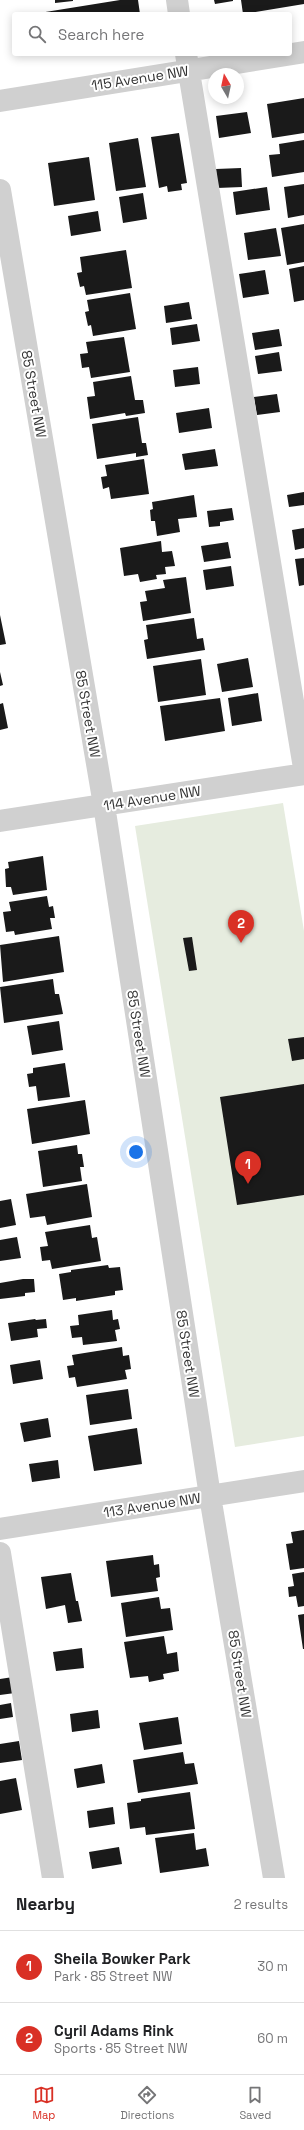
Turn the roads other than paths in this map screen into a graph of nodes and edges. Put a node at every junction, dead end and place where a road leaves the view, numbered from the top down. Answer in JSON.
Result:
{"nodes":[{"id":1,"x":177,"y":0,"type":"edge"},
{"id":2,"x":179,"y":12,"type":"edge"},
{"id":3,"x":304,"y":52,"type":"edge"},
{"id":4,"x":292,"y":53,"type":"edge"},
{"id":5,"x":257,"y":56,"type":"edge"},
{"id":6,"x":187,"y":62,"type":"edge"},
{"id":7,"x":0,"y":101,"type":"edge"},
{"id":8,"x":0,"y":190,"type":"edge"},
{"id":9,"x":304,"y":768,"type":"edge"},
{"id":10,"x":304,"y":774,"type":"edge"},
{"id":11,"x":104,"y":805,"type":"junction"},
{"id":12,"x":0,"y":822,"type":"edge"},
{"id":13,"x":304,"y":1481,"type":"edge"},
{"id":14,"x":210,"y":1496,"type":"junction"},
{"id":15,"x":0,"y":1529,"type":"edge"},
{"id":16,"x":0,"y":1553,"type":"edge"},
{"id":17,"x":53,"y":1878,"type":"edge"},
{"id":18,"x":274,"y":1878,"type":"edge"}],
"edges":[{"from":1,"to":2,"type":"street"},
{"from":3,"to":4,"type":"street","name":"115 Avenue NW"},
{"from":5,"to":6,"type":"street","name":"115 Avenue NW"},
{"from":6,"to":7,"type":"street","name":"115 Avenue NW"},
{"from":6,"to":9,"type":"street"},
{"from":8,"to":11,"type":"street","name":"85 Street NW"},
{"from":10,"to":11,"type":"street","name":"114 Avenue NW"},
{"from":11,"to":12,"type":"street","name":"114 Avenue NW"},
{"from":11,"to":14,"type":"street","name":"85 Street NW"},
{"from":13,"to":14,"type":"street","name":"113 Avenue NW"},
{"from":14,"to":15,"type":"street","name":"113 Avenue NW"},
{"from":14,"to":18,"type":"street","name":"85 Street NW"},
{"from":16,"to":17,"type":"street"}]}
